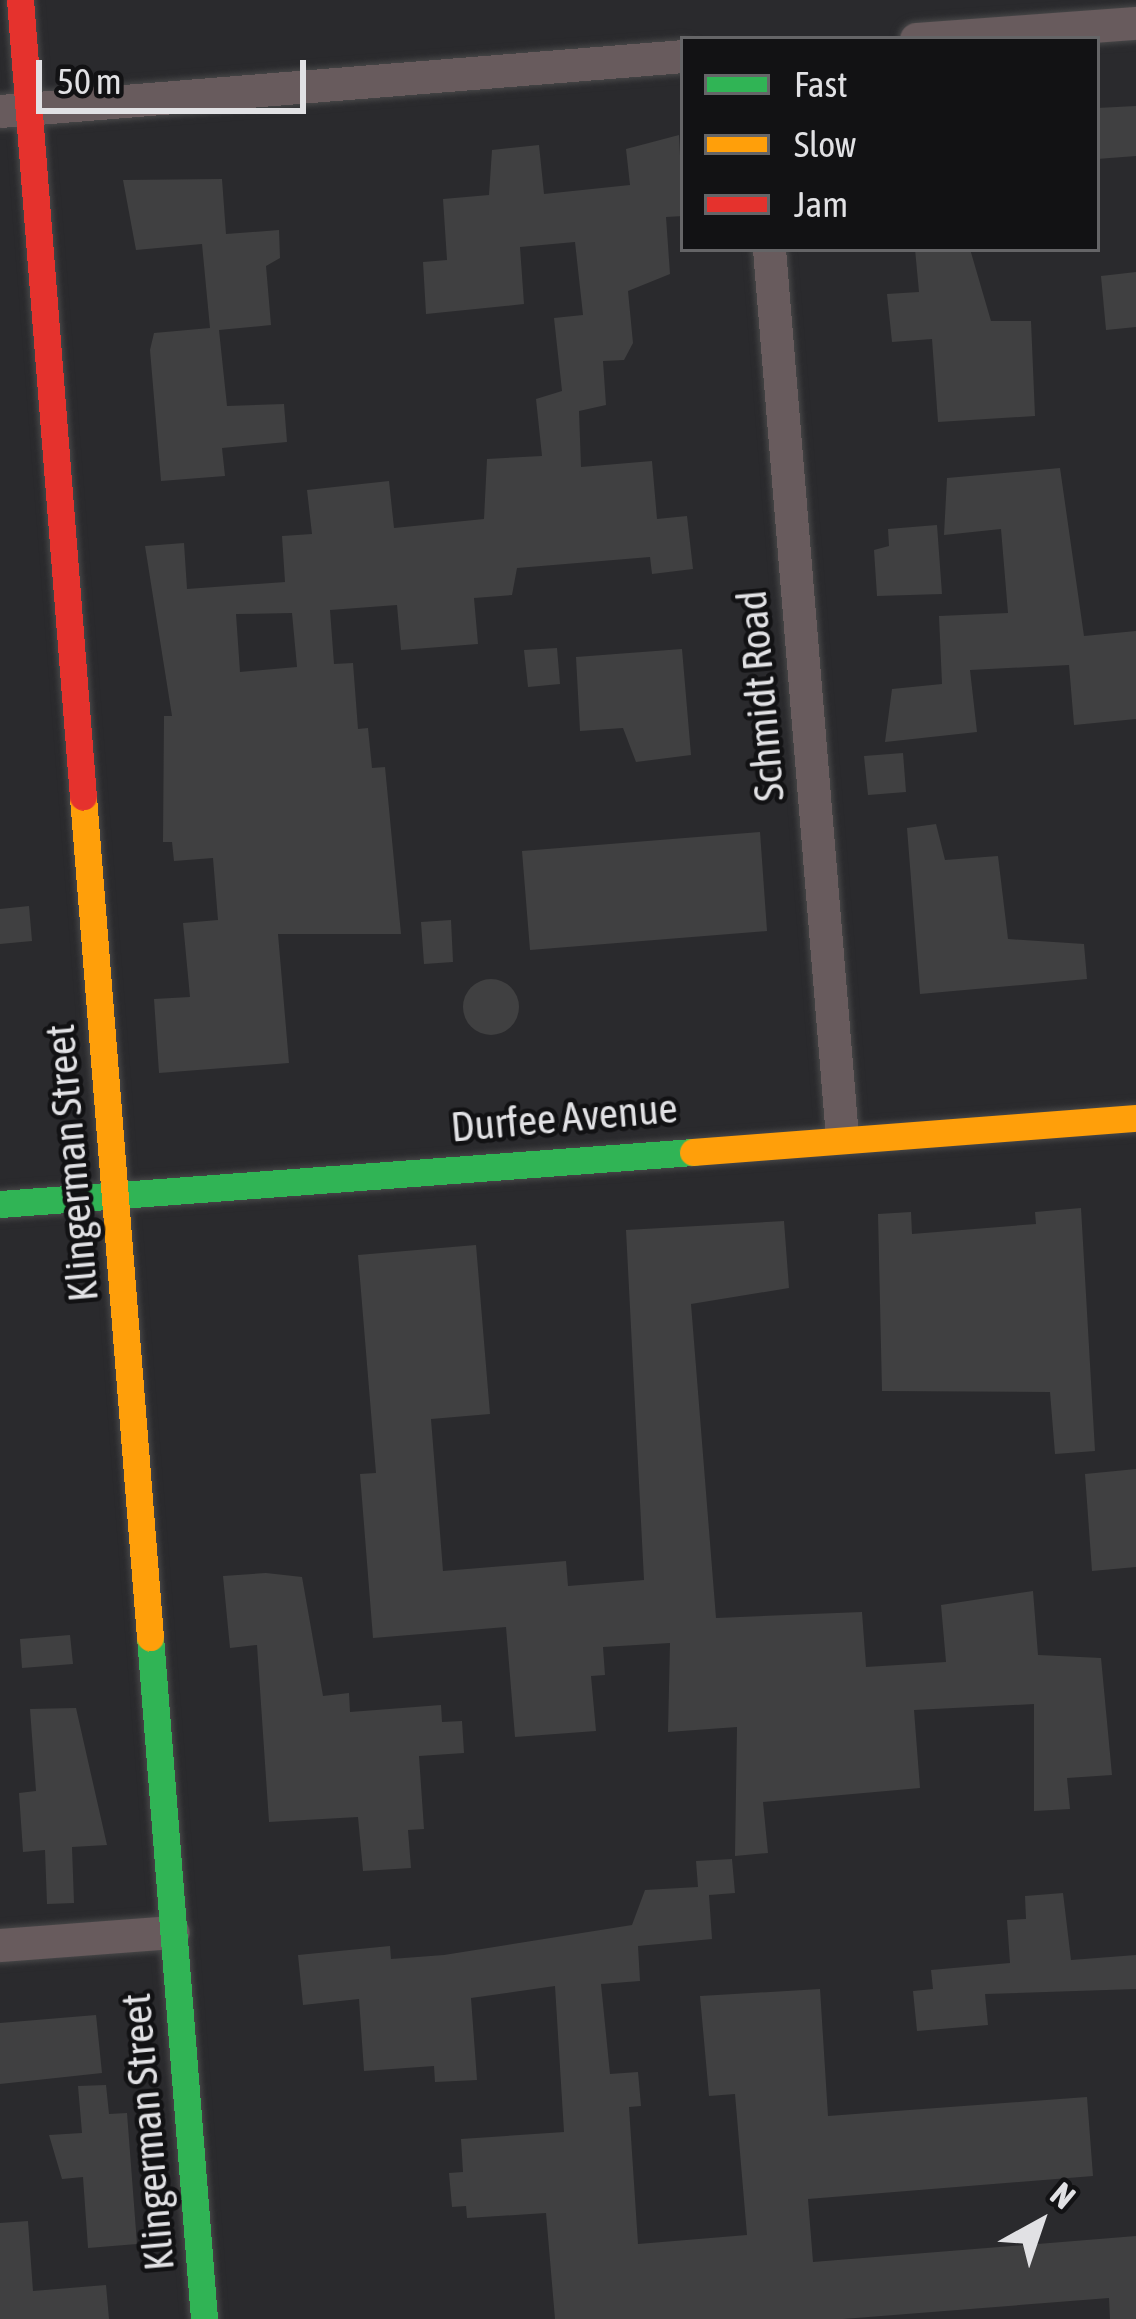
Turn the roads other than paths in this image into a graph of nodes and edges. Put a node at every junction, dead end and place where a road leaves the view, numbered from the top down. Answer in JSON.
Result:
{"nodes":[{"id":1,"x":20,"y":0,"type":"edge"},
{"id":2,"x":1122,"y":16,"type":"edge"},
{"id":3,"x":943,"y":36,"type":"edge"},
{"id":4,"x":680,"y":56,"type":"edge"},
{"id":5,"x":14,"y":110,"type":"edge"},
{"id":6,"x":769,"y":252,"type":"edge"},
{"id":7,"x":1136,"y":1118,"type":"edge"},
{"id":8,"x":842,"y":1137,"type":"junction"},
{"id":9,"x":116,"y":1195,"type":"junction"},
{"id":10,"x":0,"y":1204,"type":"edge"},
{"id":11,"x":173,"y":1932,"type":"junction"},
{"id":12,"x":0,"y":1945,"type":"edge"},
{"id":13,"x":204,"y":2319,"type":"edge"}],
"edges":[{"from":1,"to":5,"type":"street","name":"Klingerman Street"},
{"from":2,"to":3,"type":"street"},
{"from":4,"to":5,"type":"street"},
{"from":5,"to":9,"type":"street","name":"Klingerman Street"},
{"from":6,"to":8,"type":"street","name":"Schmidt Road"},
{"from":7,"to":8,"type":"street","name":"Durfee Avenue"},
{"from":8,"to":9,"type":"street","name":"Durfee Avenue"},
{"from":9,"to":10,"type":"street","name":"Durfee Avenue"},
{"from":9,"to":11,"type":"street","name":"Klingerman Street"},
{"from":11,"to":12,"type":"street"},
{"from":11,"to":13,"type":"street","name":"Klingerman Street"}]}
